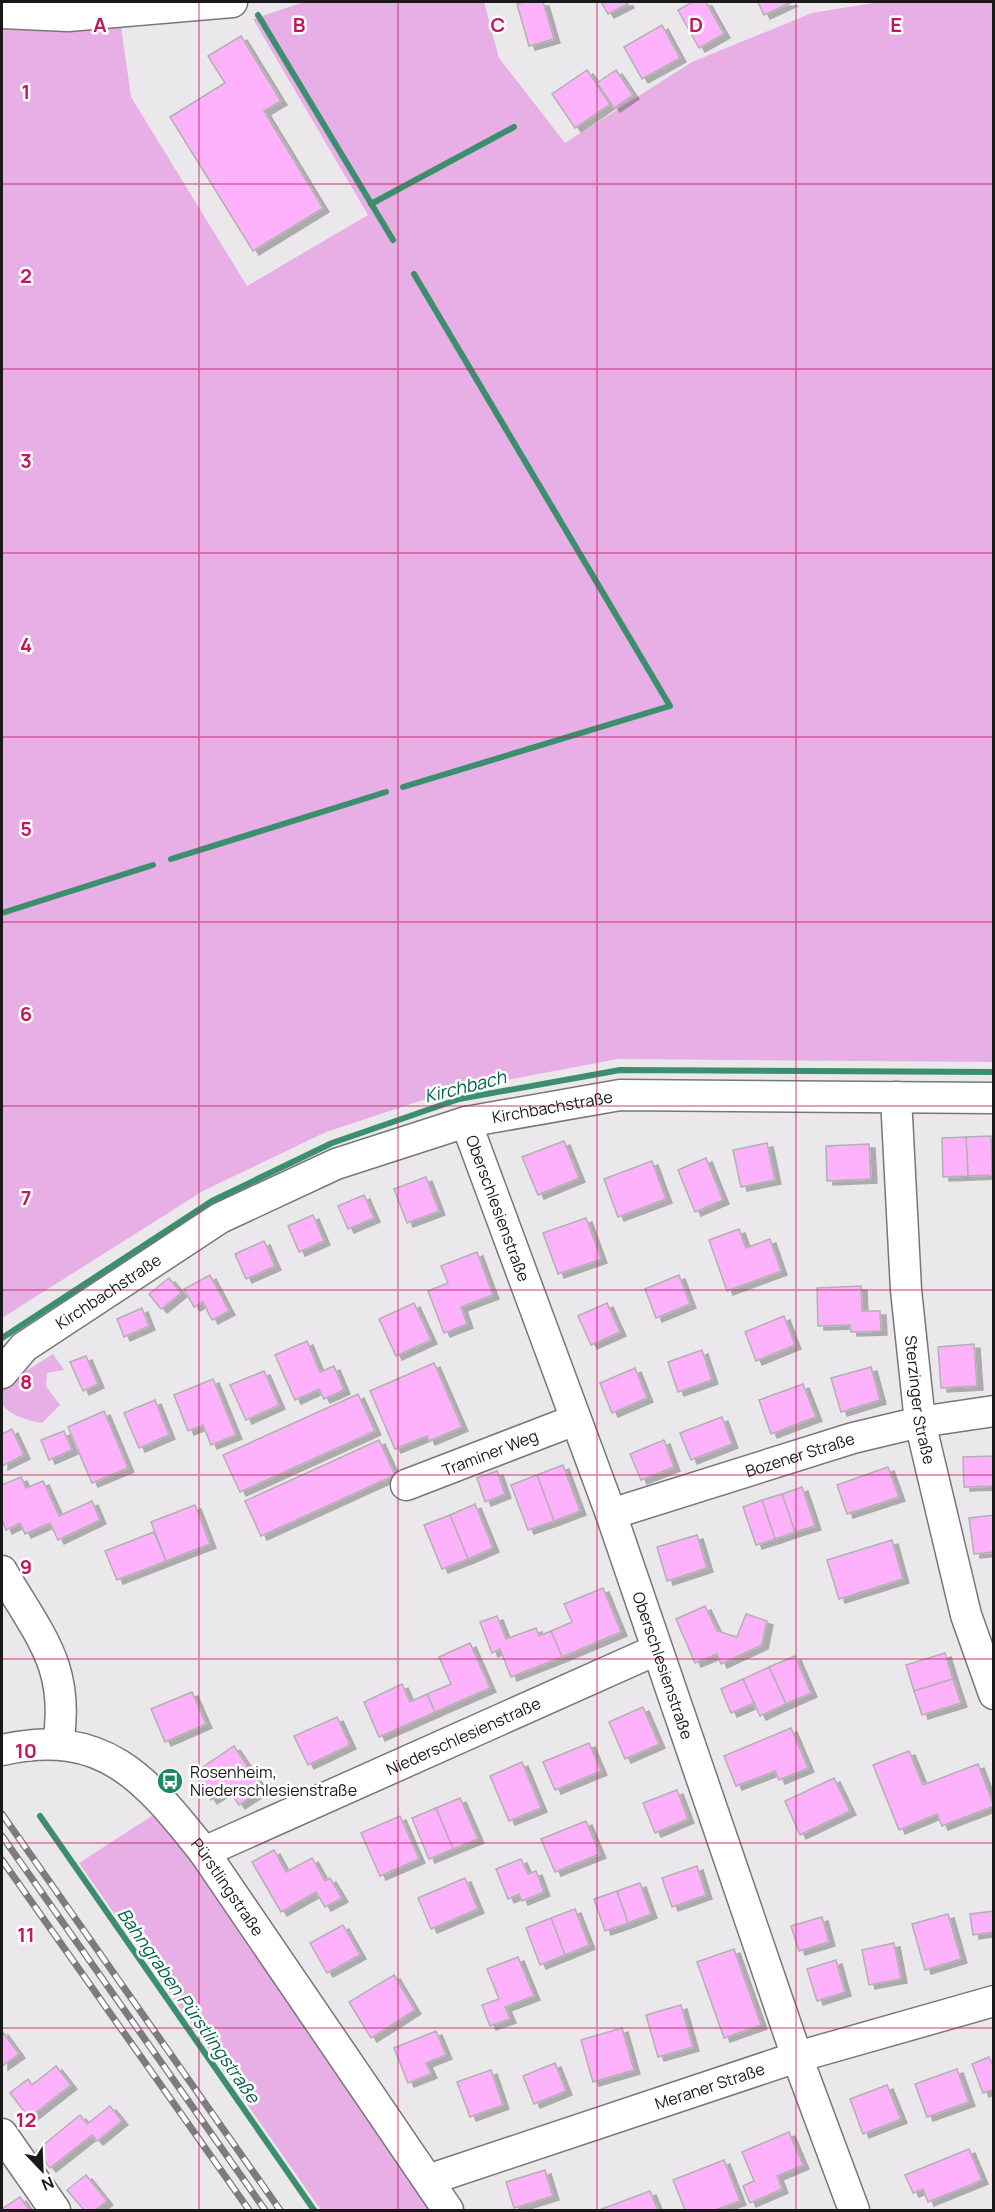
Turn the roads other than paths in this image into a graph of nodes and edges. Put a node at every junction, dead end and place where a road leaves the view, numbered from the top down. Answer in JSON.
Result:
{"nodes":[{"id":1,"x":232,"y":2,"type":"edge"},
{"id":2,"x":2,"y":13,"type":"edge"},
{"id":3,"x":896,"y":1097,"type":"junction"},
{"id":4,"x":993,"y":1098,"type":"edge"},
{"id":5,"x":466,"y":1122,"type":"junction"},
{"id":6,"x":2,"y":1373,"type":"edge"},
{"id":7,"x":993,"y":1411,"type":"edge"},
{"id":8,"x":575,"y":1420,"type":"junction"},
{"id":9,"x":920,"y":1422,"type":"junction"},
{"id":10,"x":406,"y":1485,"type":"dead end"},
{"id":11,"x":611,"y":1514,"type":"junction"},
{"id":12,"x":8,"y":1584,"type":"edge"},
{"id":13,"x":656,"y":1650,"type":"junction"},
{"id":14,"x":993,"y":1695,"type":"edge"},
{"id":15,"x":58,"y":1744,"type":"junction"},
{"id":16,"x":2,"y":1750,"type":"edge"},
{"id":17,"x":204,"y":1852,"type":"junction"},
{"id":18,"x":993,"y":2001,"type":"edge"},
{"id":19,"x":797,"y":2057,"type":"junction"},
{"id":20,"x":2,"y":2134,"type":"edge"},
{"id":21,"x":428,"y":2180,"type":"junction"},
{"id":22,"x":55,"y":2211,"type":"edge"},
{"id":23,"x":448,"y":2211,"type":"edge"},
{"id":24,"x":854,"y":2211,"type":"edge"}],
"edges":[{"from":1,"to":2,"type":"street"},
{"from":3,"to":4,"type":"street","name":"Kirchbachstraße"},
{"from":3,"to":5,"type":"street","name":"Kirchbachstraße"},
{"from":3,"to":9,"type":"street","name":"Sterzinger Straße"},
{"from":5,"to":6,"type":"street","name":"Kirchbachstraße"},
{"from":5,"to":8,"type":"street","name":"Oberschlesienstraße"},
{"from":7,"to":9,"type":"street","name":"Bozener Straße"},
{"from":8,"to":10,"type":"street","name":"Traminer Weg"},
{"from":8,"to":11,"type":"street","name":"Oberschlesienstraße"},
{"from":9,"to":11,"type":"street","name":"Bozener Straße"},
{"from":9,"to":14,"type":"street","name":"Sterzinger Straße"},
{"from":11,"to":13,"type":"street","name":"Oberschlesienstraße"},
{"from":12,"to":15,"type":"street"},
{"from":13,"to":17,"type":"street","name":"Niederschlesienstraße"},
{"from":13,"to":19,"type":"street","name":"Oberschlesienstraße"},
{"from":15,"to":16,"type":"street","name":"Pürstlingstraße"},
{"from":15,"to":17,"type":"street","name":"Pürstlingstraße"},
{"from":17,"to":21,"type":"street","name":"Pürstlingstraße"},
{"from":18,"to":19,"type":"street","name":"Meraner Straße"},
{"from":19,"to":21,"type":"street","name":"Meraner Straße"},
{"from":19,"to":24,"type":"street","name":"Oberschlesienstraße"},
{"from":20,"to":22,"type":"street"},
{"from":21,"to":23,"type":"street","name":"Pürstlingstraße"}]}
